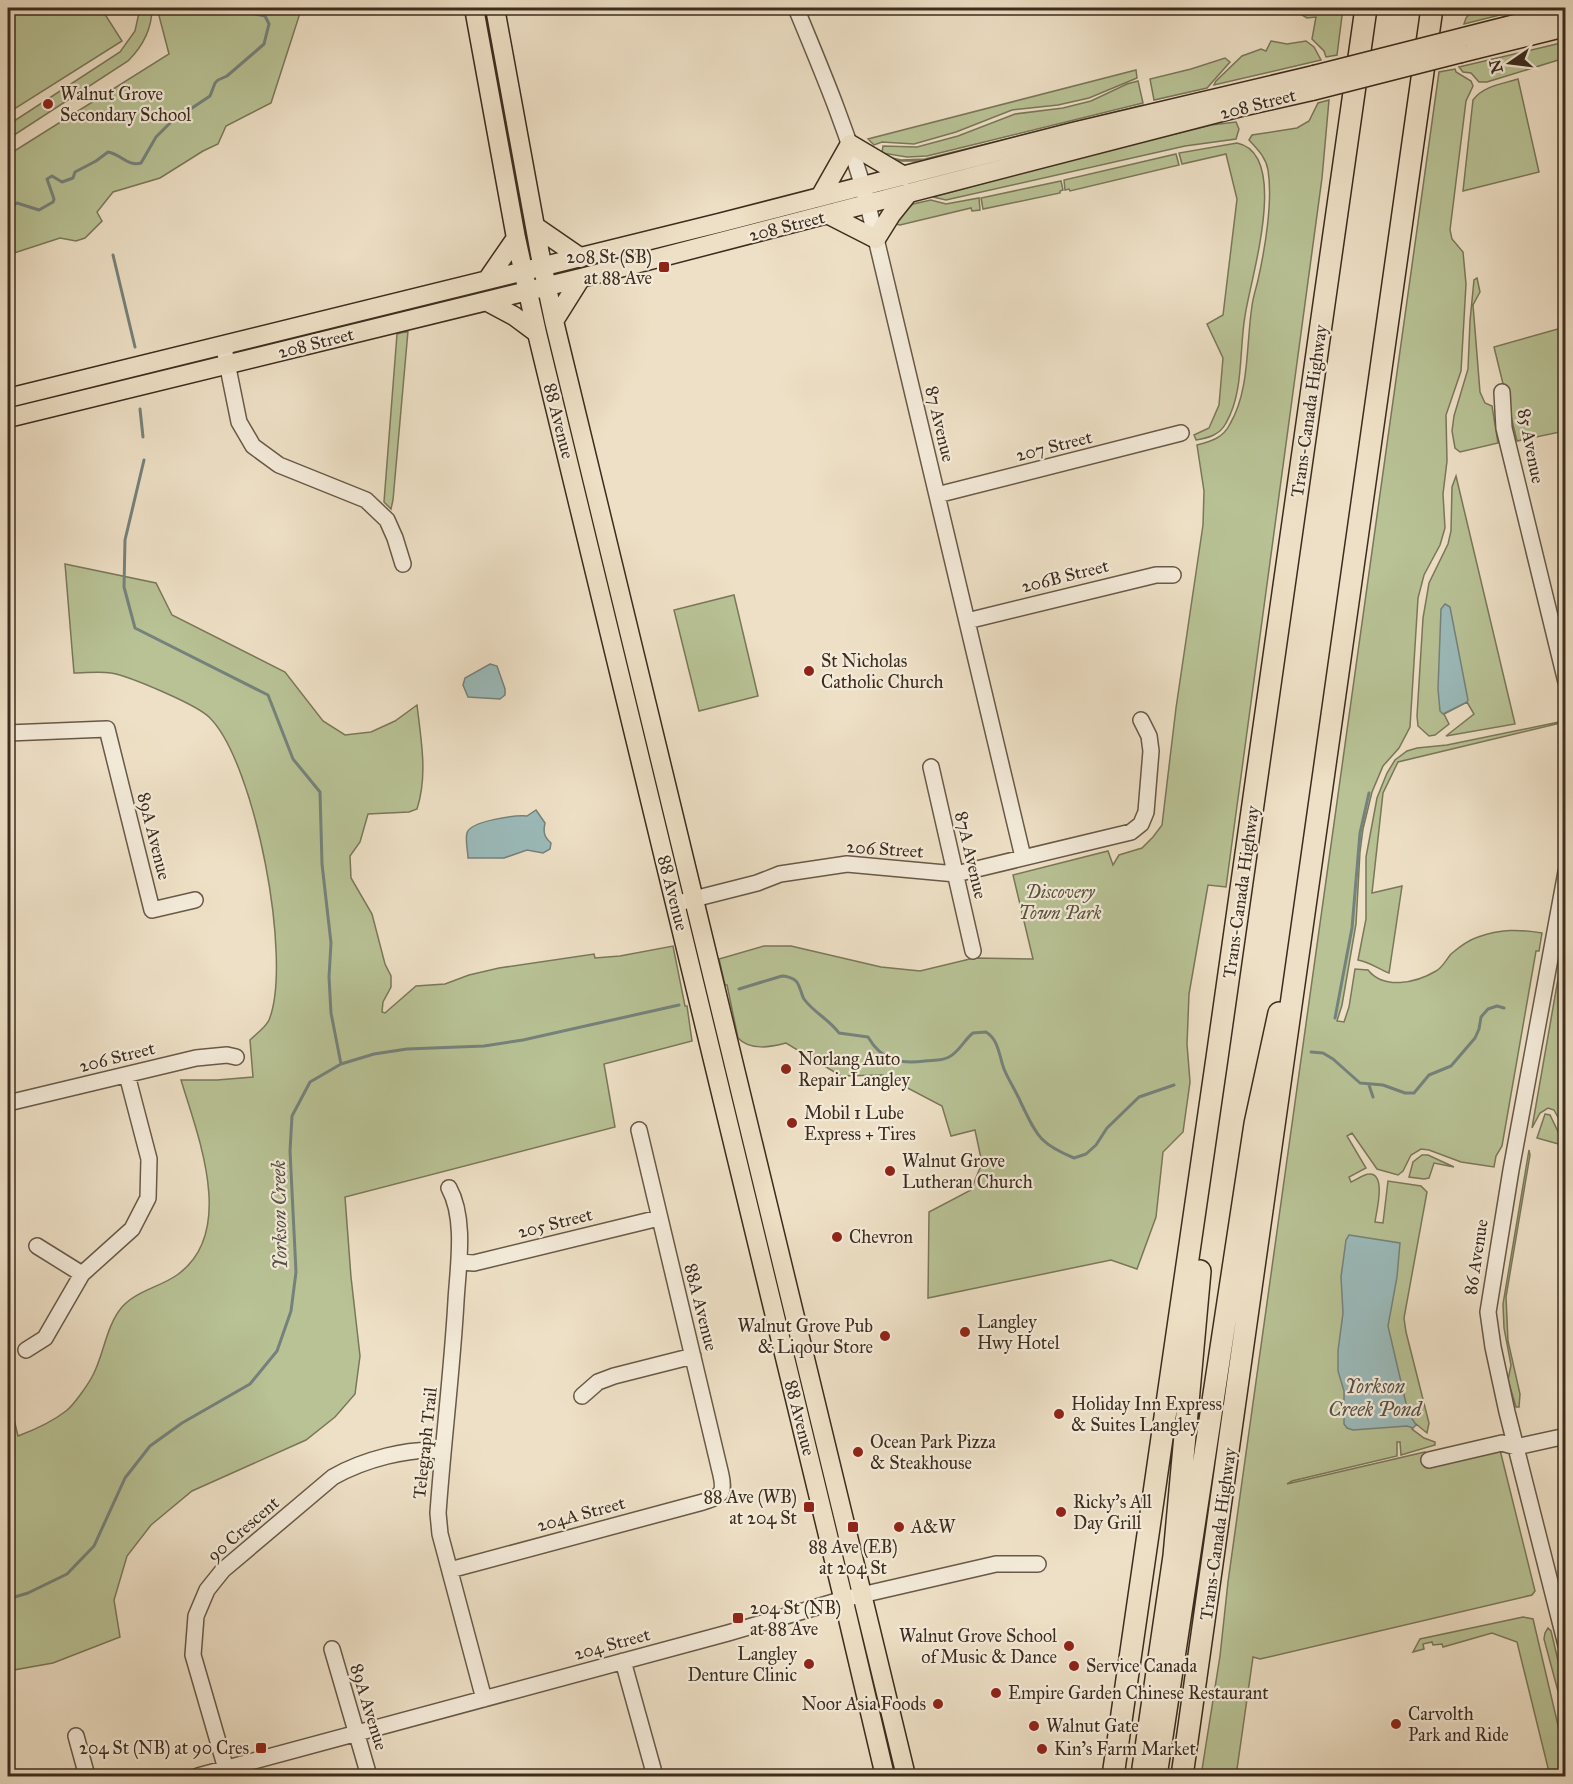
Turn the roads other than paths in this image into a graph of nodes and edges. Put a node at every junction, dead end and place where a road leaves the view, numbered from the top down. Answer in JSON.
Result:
{"nodes":[{"id":1,"x":474,"y":8,"type":"edge"},
{"id":2,"x":495,"y":8,"type":"edge"},
{"id":3,"x":796,"y":8,"type":"edge"},
{"id":4,"x":1366,"y":8,"type":"edge"},
{"id":5,"x":1432,"y":8,"type":"edge"},
{"id":6,"x":1566,"y":11,"type":"edge"},
{"id":7,"x":1566,"y":27,"type":"edge"},
{"id":8,"x":1463,"y":45,"type":"junction"},
{"id":9,"x":1313,"y":83,"type":"junction"},
{"id":10,"x":850,"y":144,"type":"junction"},
{"id":11,"x":904,"y":176,"type":"junction"},
{"id":12,"x":863,"y":186,"type":"junction"},
{"id":13,"x":906,"y":195,"type":"junction"},
{"id":14,"x":820,"y":197,"type":"junction"},
{"id":15,"x":868,"y":205,"type":"junction"},
{"id":16,"x":829,"y":215,"type":"junction"},
{"id":17,"x":536,"y":227,"type":"junction"},
{"id":18,"x":516,"y":238,"type":"junction"},
{"id":19,"x":876,"y":239,"type":"junction"},
{"id":20,"x":581,"y":258,"type":"junction"},
{"id":21,"x":543,"y":267,"type":"junction"},
{"id":22,"x":523,"y":271,"type":"junction"},
{"id":23,"x":581,"y":278,"type":"junction"},
{"id":24,"x":488,"y":280,"type":"junction"},
{"id":25,"x":547,"y":286,"type":"junction"},
{"id":26,"x":528,"y":291,"type":"junction"},
{"id":27,"x":486,"y":301,"type":"junction"},
{"id":28,"x":554,"y":321,"type":"junction"},
{"id":29,"x":537,"y":333,"type":"junction"},
{"id":30,"x":223,"y":345,"type":"junction"},
{"id":31,"x":228,"y":364,"type":"junction"},
{"id":32,"x":1502,"y":392,"type":"dead end"},
{"id":33,"x":8,"y":398,"type":"edge"},
{"id":34,"x":8,"y":418,"type":"edge"},
{"id":35,"x":1181,"y":434,"type":"dead end"},
{"id":36,"x":937,"y":495,"type":"junction"},
{"id":37,"x":403,"y":564,"type":"dead end"},
{"id":38,"x":1173,"y":575,"type":"dead end"},
{"id":39,"x":967,"y":621,"type":"junction"},
{"id":40,"x":1566,"y":682,"type":"edge"},
{"id":41,"x":1141,"y":720,"type":"dead end"},
{"id":42,"x":632,"y":727,"type":"junction"},
{"id":43,"x":8,"y":733,"type":"edge"},
{"id":44,"x":931,"y":767,"type":"dead end"},
{"id":45,"x":677,"y":822,"type":"junction"},
{"id":46,"x":1315,"y":850,"type":"junction"},
{"id":47,"x":1023,"y":857,"type":"junction"},
{"id":48,"x":1566,"y":872,"type":"edge"},
{"id":49,"x":956,"y":874,"type":"junction"},
{"id":50,"x":695,"y":898,"type":"junction"},
{"id":51,"x":195,"y":900,"type":"dead end"},
{"id":52,"x":676,"y":904,"type":"junction"},
{"id":53,"x":973,"y":951,"type":"dead end"},
{"id":54,"x":236,"y":1057,"type":"dead end"},
{"id":55,"x":1217,"y":1058,"type":"junction"},
{"id":56,"x":127,"y":1075,"type":"junction"},
{"id":57,"x":9,"y":1098,"type":"edge"},
{"id":58,"x":639,"y":1130,"type":"dead end"},
{"id":59,"x":756,"y":1152,"type":"junction"},
{"id":60,"x":737,"y":1157,"type":"junction"},
{"id":61,"x":449,"y":1188,"type":"dead end"},
{"id":62,"x":659,"y":1218,"type":"junction"},
{"id":63,"x":37,"y":1246,"type":"dead end"},
{"id":64,"x":459,"y":1262,"type":"junction"},
{"id":65,"x":82,"y":1274,"type":"junction"},
{"id":66,"x":26,"y":1350,"type":"dead end"},
{"id":67,"x":693,"y":1356,"type":"junction"},
{"id":68,"x":582,"y":1396,"type":"dead end"},
{"id":69,"x":1566,"y":1436,"type":"edge"},
{"id":70,"x":1516,"y":1447,"type":"junction"},
{"id":71,"x":443,"y":1451,"type":"junction"},
{"id":72,"x":1429,"y":1460,"type":"dead end"},
{"id":73,"x":721,"y":1493,"type":"joint"},
{"id":74,"x":1038,"y":1564,"type":"dead end"},
{"id":75,"x":450,"y":1570,"type":"junction"},
{"id":76,"x":853,"y":1597,"type":"junction"},
{"id":77,"x":1560,"y":1598,"type":"edge"},
{"id":78,"x":1566,"y":1645,"type":"edge"},
{"id":79,"x":332,"y":1649,"type":"dead end"},
{"id":80,"x":623,"y":1661,"type":"junction"},
{"id":81,"x":484,"y":1699,"type":"junction"},
{"id":82,"x":357,"y":1733,"type":"junction"},
{"id":83,"x":76,"y":1736,"type":"dead end"},
{"id":84,"x":226,"y":1769,"type":"junction"},
{"id":85,"x":87,"y":1776,"type":"edge"},
{"id":86,"x":198,"y":1776,"type":"edge"},
{"id":87,"x":369,"y":1776,"type":"edge"},
{"id":88,"x":655,"y":1776,"type":"edge"},
{"id":89,"x":885,"y":1776,"type":"edge"},
{"id":90,"x":906,"y":1776,"type":"edge"},
{"id":91,"x":1113,"y":1776,"type":"edge"},
{"id":92,"x":1141,"y":1776,"type":"edge"},
{"id":93,"x":1156,"y":1776,"type":"edge"},
{"id":94,"x":1182,"y":1776,"type":"edge"}],
"edges":[{"from":1,"to":18,"type":"main road","name":"88 Avenue"},
{"from":2,"to":17,"type":"main road","name":"88 Avenue"},
{"from":3,"to":10,"type":"street","name":"87 Avenue"},
{"from":4,"to":55,"type":"highway","name":"Trans-Canada Highway"},
{"from":5,"to":46,"type":"highway","name":"Trans-Canada Highway"},
{"from":6,"to":8,"type":"main road","name":"208 Street"},
{"from":7,"to":8,"type":"main road","name":"208 Street"},
{"from":8,"to":9,"type":"main road","name":"208 Street","bridge":true},
{"from":9,"to":11,"type":"main road","name":"208 Street"},
{"from":9,"to":13,"type":"main road","name":"208 Street"},
{"from":10,"to":11,"type":"main road"},
{"from":10,"to":12,"type":"street","name":"87 Avenue"},
{"from":10,"to":14,"type":"main road"},
{"from":11,"to":12,"type":"main road","name":"208 Street"},
{"from":12,"to":14,"type":"main road","name":"208 Street"},
{"from":12,"to":15,"type":"street","name":"87 Avenue"},
{"from":13,"to":15,"type":"main road","name":"208 Street"},
{"from":13,"to":19,"type":"main road"},
{"from":14,"to":20,"type":"main road","name":"208 Street"},
{"from":15,"to":16,"type":"main road","name":"208 Street"},
{"from":15,"to":19,"type":"street","name":"87 Avenue"},
{"from":16,"to":19,"type":"main road"},
{"from":16,"to":23,"type":"main road","name":"208 Street"},
{"from":17,"to":20,"type":"main road"},
{"from":17,"to":21,"type":"main road","name":"88 Avenue"},
{"from":18,"to":22,"type":"main road","name":"88 Avenue"},
{"from":18,"to":24,"type":"main road"},
{"from":19,"to":36,"type":"street","name":"87 Avenue"},
{"from":20,"to":21,"type":"main road","name":"208 Street"},
{"from":21,"to":22,"type":"main road","name":"208 Street"},
{"from":21,"to":25,"type":"main road","name":"88 Avenue"},
{"from":22,"to":24,"type":"main road","name":"208 Street"},
{"from":22,"to":26,"type":"main road","name":"88 Avenue"},
{"from":23,"to":25,"type":"main road","name":"208 Street"},
{"from":23,"to":28,"type":"main road"},
{"from":24,"to":30,"type":"main road","name":"208 Street"},
{"from":25,"to":26,"type":"main road","name":"208 Street"},
{"from":25,"to":28,"type":"main road","name":"88 Avenue"},
{"from":26,"to":27,"type":"main road","name":"208 Street"},
{"from":26,"to":29,"type":"main road","name":"88 Avenue"},
{"from":27,"to":29,"type":"main road"},
{"from":27,"to":31,"type":"main road","name":"208 Street"},
{"from":28,"to":45,"type":"main road","name":"88 Avenue"},
{"from":29,"to":42,"type":"main road","name":"88 Avenue"},
{"from":30,"to":31,"type":"street"},
{"from":30,"to":33,"type":"main road","name":"208 Street"},
{"from":31,"to":34,"type":"main road","name":"208 Street"},
{"from":31,"to":37,"type":"street"},
{"from":32,"to":40,"type":"street","name":"85 Avenue"},
{"from":35,"to":36,"type":"street","name":"207 Street"},
{"from":36,"to":39,"type":"street","name":"87 Avenue"},
{"from":38,"to":39,"type":"street","name":"206B Street"},
{"from":39,"to":47,"type":"street","name":"87 Avenue"},
{"from":41,"to":47,"type":"street","name":"206 Street"},
{"from":42,"to":45,"type":"main road"},
{"from":42,"to":52,"type":"main road","name":"88 Avenue"},
{"from":43,"to":51,"type":"street","name":"89A Avenue"},
{"from":44,"to":49,"type":"street","name":"87A Avenue"},
{"from":45,"to":50,"type":"main road","name":"88 Avenue"},
{"from":46,"to":93,"type":"highway"},
{"from":46,"to":94,"type":"highway","name":"Trans-Canada Highway"},
{"from":47,"to":49,"type":"street","name":"206 Street"},
{"from":48,"to":70,"type":"street","name":"86 Avenue"},
{"from":49,"to":50,"type":"street","name":"206 Street"},
{"from":49,"to":53,"type":"street","name":"87A Avenue"},
{"from":50,"to":52,"type":"street","name":"206 Street"},
{"from":50,"to":59,"type":"main road","name":"88 Avenue"},
{"from":52,"to":60,"type":"main road","name":"88 Avenue"},
{"from":54,"to":56,"type":"street","name":"206 Street"},
{"from":55,"to":91,"type":"highway","name":"Trans-Canada Highway"},
{"from":55,"to":92,"type":"highway"},
{"from":56,"to":57,"type":"street","name":"206 Street"},
{"from":56,"to":65,"type":"street"},
{"from":58,"to":62,"type":"street","name":"88A Avenue"},
{"from":59,"to":60,"type":"main road"},
{"from":59,"to":76,"type":"main road","name":"88 Avenue"},
{"from":60,"to":76,"type":"main road","name":"88 Avenue"},
{"from":61,"to":64,"type":"street","name":"Telegraph Trail"},
{"from":62,"to":64,"type":"street","name":"205 Street"},
{"from":62,"to":67,"type":"street","name":"88A Avenue"},
{"from":63,"to":65,"type":"street"},
{"from":64,"to":71,"type":"street","name":"Telegraph Trail"},
{"from":65,"to":66,"type":"street"},
{"from":67,"to":68,"type":"street"},
{"from":67,"to":73,"type":"street","name":"88A Avenue"},
{"from":69,"to":70,"type":"street"},
{"from":70,"to":72,"type":"street"},
{"from":70,"to":77,"type":"street","name":"86 Avenue"},
{"from":71,"to":75,"type":"street","name":"Telegraph Trail"},
{"from":71,"to":84,"type":"street","name":"90 Crescent"},
{"from":73,"to":75,"type":"street","name":"204A Street"},
{"from":74,"to":76,"type":"street","name":"204 Street"},
{"from":75,"to":81,"type":"street","name":"Telegraph Trail"},
{"from":76,"to":80,"type":"street","name":"204 Street"},
{"from":76,"to":89,"type":"main road","name":"88 Avenue"},
{"from":76,"to":90,"type":"main road","name":"88 Avenue"},
{"from":77,"to":78,"type":"street","name":"86 Avenue"},
{"from":79,"to":82,"type":"street","name":"89A Avenue"},
{"from":80,"to":81,"type":"street","name":"204 Street"},
{"from":80,"to":88,"type":"street"},
{"from":81,"to":82,"type":"street","name":"204 Street"},
{"from":82,"to":84,"type":"street","name":"204 Street"},
{"from":82,"to":87,"type":"street","name":"89A Avenue"},
{"from":83,"to":85,"type":"street"},
{"from":84,"to":86,"type":"street","name":"204 Street"}]}
